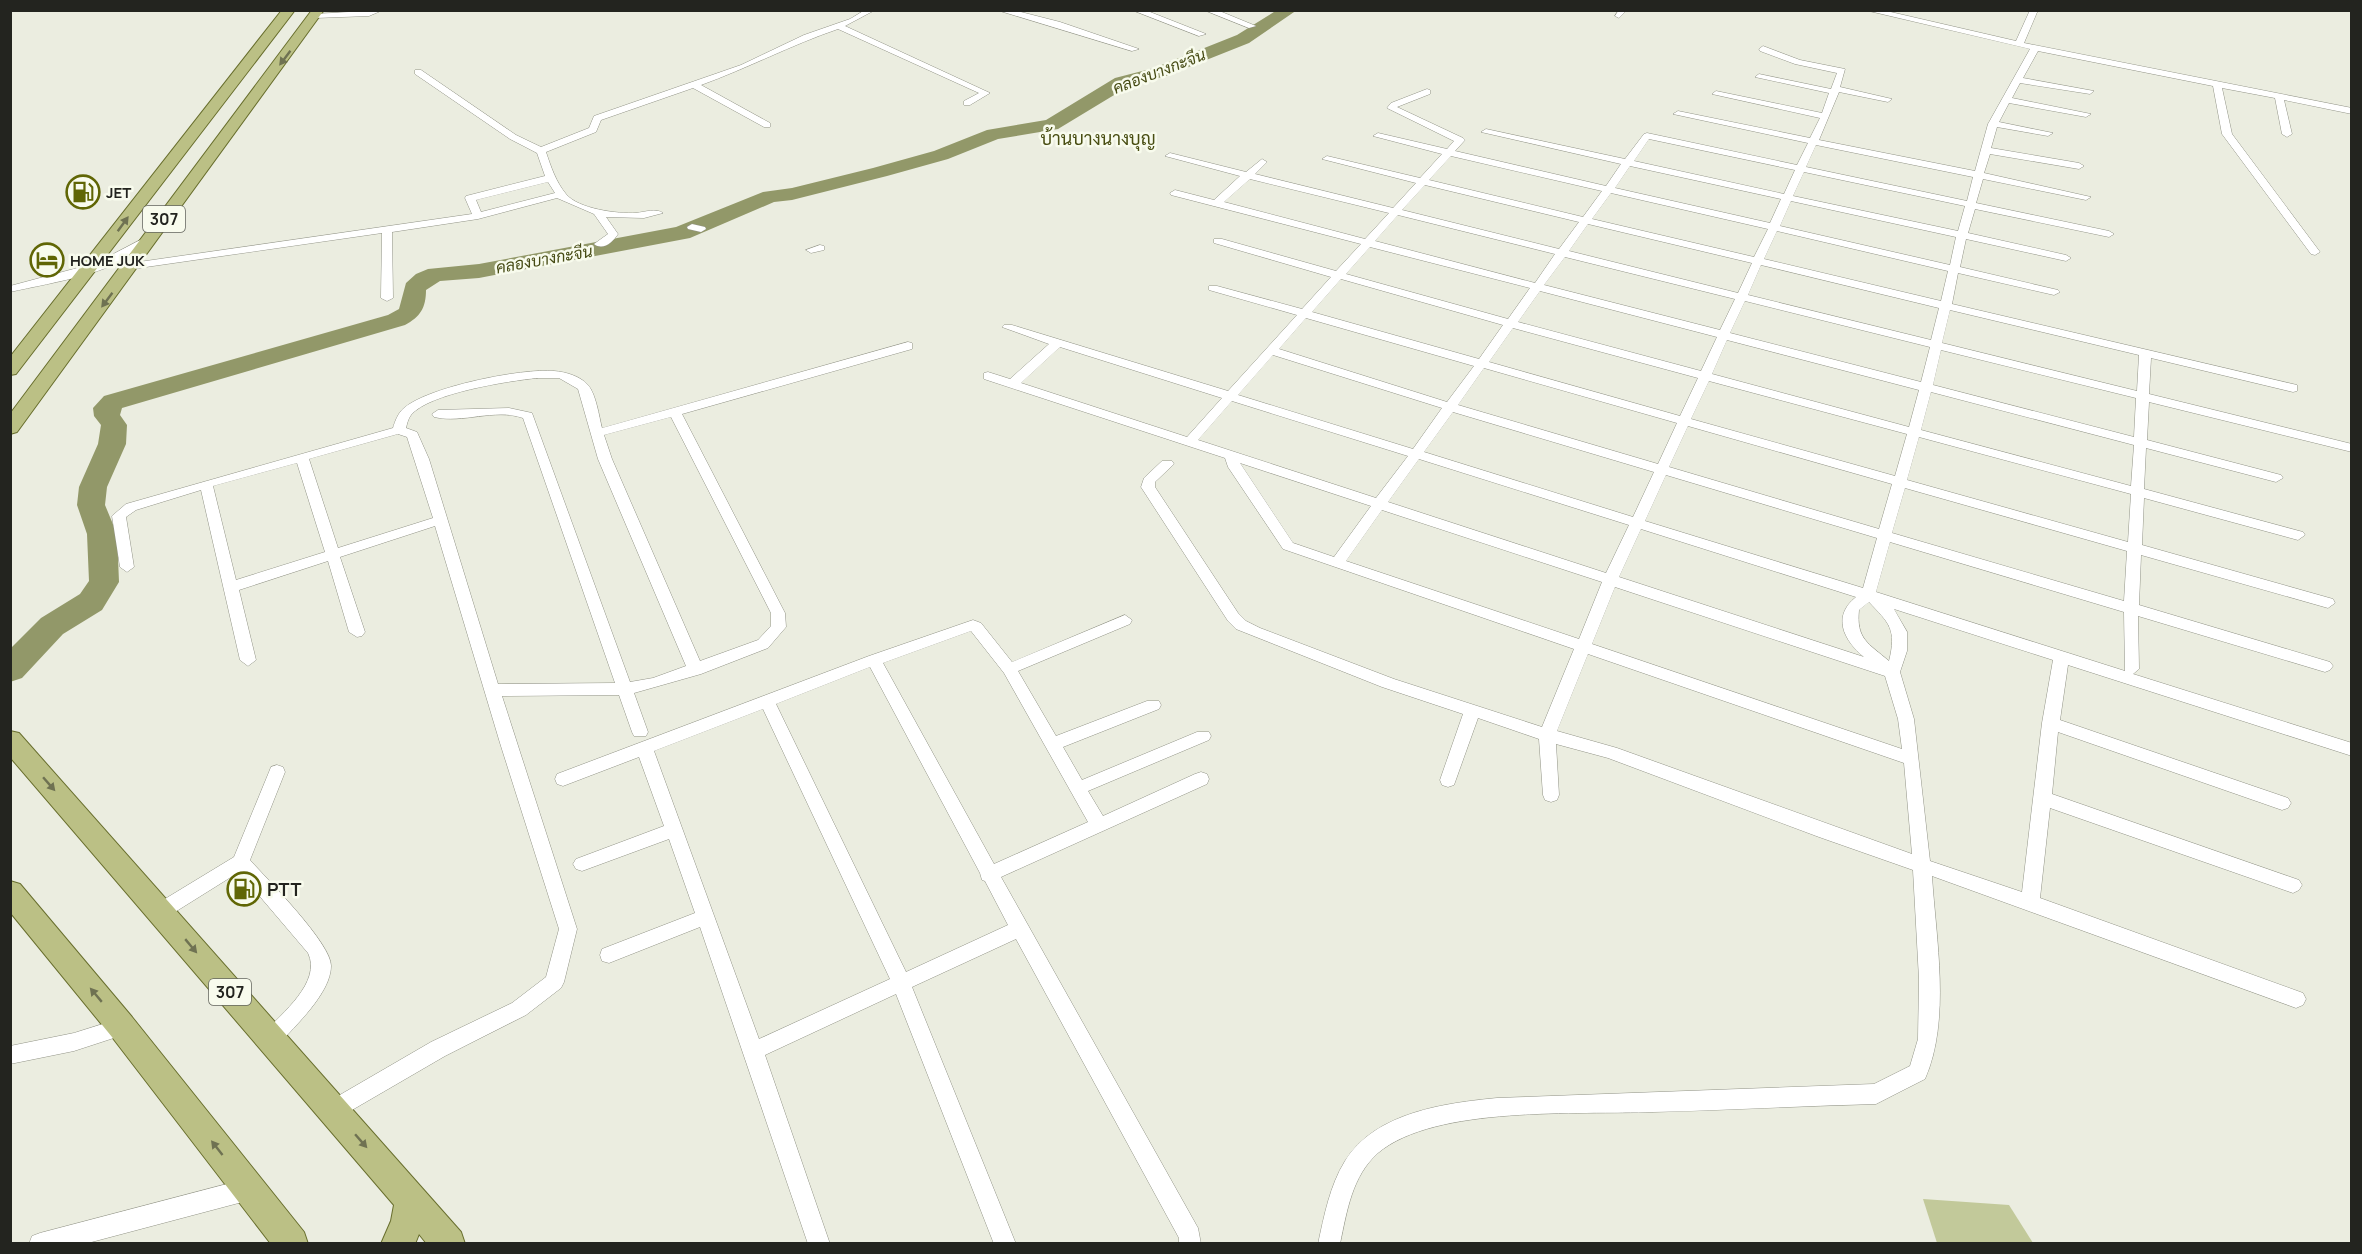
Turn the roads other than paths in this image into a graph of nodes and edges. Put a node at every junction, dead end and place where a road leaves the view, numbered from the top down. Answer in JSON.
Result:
{"nodes":[{"id":1,"x":351,"y":10,"type":"edge"},
{"id":2,"x":379,"y":10,"type":"edge"},
{"id":3,"x":871,"y":10,"type":"edge"},
{"id":4,"x":1001,"y":10,"type":"edge"},
{"id":5,"x":1137,"y":10,"type":"edge"},
{"id":6,"x":1208,"y":10,"type":"edge"},
{"id":7,"x":1869,"y":10,"type":"edge"},
{"id":8,"x":2034,"y":10,"type":"edge"},
{"id":9,"x":289,"y":11,"type":"edge"},
{"id":10,"x":317,"y":12,"type":"edge"},
{"id":11,"x":339,"y":14,"type":"junction"},
{"id":12,"x":838,"y":26,"type":"junction"},
{"id":13,"x":1252,"y":26,"type":"dead end"},
{"id":14,"x":304,"y":32,"type":"junction"},
{"id":15,"x":270,"y":34,"type":"junction"},
{"id":16,"x":1202,"y":34,"type":"dead end"},
{"id":17,"x":2027,"y":47,"type":"junction"},
{"id":18,"x":1136,"y":49,"type":"dead end"},
{"id":19,"x":1763,"y":49,"type":"dead end"},
{"id":20,"x":418,"y":72,"type":"dead end"},
{"id":21,"x":1759,"y":77,"type":"dead end"},
{"id":22,"x":2018,"y":80,"type":"junction"},
{"id":23,"x":693,"y":84,"type":"junction"},
{"id":24,"x":2217,"y":85,"type":"junction"},
{"id":25,"x":1835,"y":91,"type":"junction"},
{"id":26,"x":2090,"y":91,"type":"dead end"},
{"id":27,"x":1427,"y":92,"type":"dead end"},
{"id":28,"x":1716,"y":94,"type":"dead end"},
{"id":29,"x":2279,"y":97,"type":"junction"},
{"id":30,"x":1888,"y":99,"type":"dead end"},
{"id":31,"x":2005,"y":100,"type":"junction"},
{"id":32,"x":967,"y":103,"type":"dead end"},
{"id":33,"x":2352,"y":111,"type":"edge"},
{"id":34,"x":1678,"y":114,"type":"dead end"},
{"id":35,"x":2086,"y":114,"type":"dead end"},
{"id":36,"x":1826,"y":116,"type":"junction"},
{"id":37,"x":1993,"y":124,"type":"junction"},
{"id":38,"x":767,"y":125,"type":"dead end"},
{"id":39,"x":1486,"y":132,"type":"dead end"},
{"id":40,"x":2048,"y":133,"type":"dead end"},
{"id":41,"x":2287,"y":134,"type":"dead end"},
{"id":42,"x":1378,"y":136,"type":"dead end"},
{"id":43,"x":1814,"y":142,"type":"junction"},
{"id":44,"x":1985,"y":150,"type":"junction"},
{"id":45,"x":541,"y":151,"type":"junction"},
{"id":46,"x":1449,"y":152,"type":"junction"},
{"id":47,"x":1170,"y":156,"type":"dead end"},
{"id":48,"x":1327,"y":159,"type":"dead end"},
{"id":49,"x":1262,"y":162,"type":"dead end"},
{"id":50,"x":1629,"y":162,"type":"junction"},
{"id":51,"x":2079,"y":166,"type":"dead end"},
{"id":52,"x":1802,"y":168,"type":"junction"},
{"id":53,"x":1979,"y":175,"type":"junction"},
{"id":54,"x":1247,"y":176,"type":"junction"},
{"id":55,"x":550,"y":178,"type":"junction"},
{"id":56,"x":1422,"y":183,"type":"junction"},
{"id":57,"x":1608,"y":190,"type":"junction"},
{"id":58,"x":1174,"y":193,"type":"dead end"},
{"id":59,"x":560,"y":196,"type":"junction"},
{"id":60,"x":2086,"y":197,"type":"dead end"},
{"id":61,"x":1788,"y":198,"type":"junction"},
{"id":62,"x":1216,"y":204,"type":"junction"},
{"id":63,"x":1972,"y":204,"type":"junction"},
{"id":64,"x":1396,"y":212,"type":"junction"},
{"id":65,"x":598,"y":213,"type":"junction"},
{"id":66,"x":658,"y":213,"type":"dead end"},
{"id":67,"x":478,"y":216,"type":"junction"},
{"id":68,"x":1586,"y":221,"type":"junction"},
{"id":69,"x":387,"y":228,"type":"junction"},
{"id":70,"x":1774,"y":229,"type":"junction"},
{"id":71,"x":2109,"y":234,"type":"dead end"},
{"id":72,"x":1962,"y":235,"type":"junction"},
{"id":73,"x":150,"y":237,"type":"junction"},
{"id":74,"x":1218,"y":241,"type":"dead end"},
{"id":75,"x":1368,"y":243,"type":"junction"},
{"id":76,"x":599,"y":244,"type":"dead end"},
{"id":77,"x":103,"y":251,"type":"junction"},
{"id":78,"x":2315,"y":252,"type":"dead end"},
{"id":79,"x":1563,"y":253,"type":"junction"},
{"id":80,"x":2066,"y":258,"type":"dead end"},
{"id":81,"x":1759,"y":262,"type":"junction"},
{"id":82,"x":132,"y":266,"type":"junction"},
{"id":83,"x":88,"y":270,"type":"junction"},
{"id":84,"x":1955,"y":270,"type":"junction"},
{"id":85,"x":1339,"y":276,"type":"junction"},
{"id":86,"x":10,"y":281,"type":"edge"},
{"id":87,"x":1538,"y":286,"type":"junction"},
{"id":88,"x":1213,"y":288,"type":"dead end"},
{"id":89,"x":10,"y":289,"type":"edge"},
{"id":90,"x":2054,"y":292,"type":"dead end"},
{"id":91,"x":1743,"y":297,"type":"junction"},
{"id":92,"x":387,"y":298,"type":"dead end"},
{"id":93,"x":1946,"y":306,"type":"junction"},
{"id":94,"x":1304,"y":315,"type":"junction"},
{"id":95,"x":1511,"y":324,"type":"junction"},
{"id":96,"x":1008,"y":327,"type":"dead end"},
{"id":97,"x":1725,"y":336,"type":"junction"},
{"id":98,"x":1057,"y":343,"type":"junction"},
{"id":99,"x":908,"y":346,"type":"dead end"},
{"id":100,"x":1936,"y":346,"type":"junction"},
{"id":101,"x":1272,"y":351,"type":"junction"},
{"id":102,"x":2145,"y":353,"type":"junction"},
{"id":103,"x":1482,"y":364,"type":"junction"},
{"id":104,"x":10,"y":370,"type":"edge"},
{"id":105,"x":988,"y":376,"type":"dead end"},
{"id":106,"x":1706,"y":377,"type":"junction"},
{"id":107,"x":1012,"y":384,"type":"junction"},
{"id":108,"x":1926,"y":388,"type":"junction"},
{"id":109,"x":2293,"y":388,"type":"dead end"},
{"id":110,"x":1229,"y":396,"type":"junction"},
{"id":111,"x":2142,"y":397,"type":"junction"},
{"id":112,"x":1450,"y":407,"type":"junction"},
{"id":113,"x":675,"y":412,"type":"junction"},
{"id":114,"x":438,"y":414,"type":"dead end"},
{"id":115,"x":1685,"y":422,"type":"junction"},
{"id":116,"x":10,"y":428,"type":"edge"},
{"id":117,"x":399,"y":430,"type":"junction"},
{"id":118,"x":599,"y":433,"type":"junction"},
{"id":119,"x":1913,"y":433,"type":"junction"},
{"id":120,"x":1189,"y":442,"type":"junction"},
{"id":121,"x":2139,"y":443,"type":"junction"},
{"id":122,"x":2352,"y":448,"type":"edge"},
{"id":123,"x":1416,"y":454,"type":"junction"},
{"id":124,"x":1231,"y":456,"type":"junction"},
{"id":125,"x":302,"y":457,"type":"junction"},
{"id":126,"x":1167,"y":464,"type":"dead end"},
{"id":127,"x":1663,"y":471,"type":"junction"},
{"id":128,"x":2276,"y":478,"type":"dead end"},
{"id":129,"x":1900,"y":482,"type":"junction"},
{"id":130,"x":206,"y":483,"type":"junction"},
{"id":131,"x":2137,"y":492,"type":"junction"},
{"id":132,"x":1379,"y":506,"type":"junction"},
{"id":133,"x":440,"y":520,"type":"junction"},
{"id":134,"x":1636,"y":524,"type":"junction"},
{"id":135,"x":2298,"y":535,"type":"dead end"},
{"id":136,"x":1885,"y":536,"type":"junction"},
{"id":137,"x":2134,"y":548,"type":"junction"},
{"id":138,"x":334,"y":555,"type":"junction"},
{"id":139,"x":1338,"y":561,"type":"junction"},
{"id":140,"x":127,"y":567,"type":"dead end"},
{"id":141,"x":1610,"y":581,"type":"junction"},
{"id":142,"x":231,"y":587,"type":"junction"},
{"id":143,"x":1869,"y":596,"type":"junction"},
{"id":144,"x":2328,"y":603,"type":"dead end"},
{"id":145,"x":2131,"y":609,"type":"junction"},
{"id":146,"x":1125,"y":620,"type":"dead end"},
{"id":147,"x":357,"y":632,"type":"dead end"},
{"id":148,"x":1584,"y":647,"type":"junction"},
{"id":149,"x":2061,"y":658,"type":"junction"},
{"id":150,"x":248,"y":660,"type":"dead end"},
{"id":151,"x":874,"y":660,"type":"junction"},
{"id":152,"x":2325,"y":666,"type":"dead end"},
{"id":153,"x":1009,"y":669,"type":"junction"},
{"id":154,"x":2131,"y":669,"type":"dead end"},
{"id":155,"x":696,"y":670,"type":"junction"},
{"id":156,"x":1892,"y":672,"type":"junction"},
{"id":157,"x":624,"y":689,"type":"junction"},
{"id":158,"x":492,"y":690,"type":"junction"},
{"id":159,"x":767,"y":701,"type":"junction"},
{"id":160,"x":1153,"y":705,"type":"dead end"},
{"id":161,"x":1473,"y":709,"type":"junction"},
{"id":162,"x":2050,"y":723,"type":"junction"},
{"id":163,"x":1547,"y":735,"type":"junction"},
{"id":164,"x":1203,"y":736,"type":"dead end"},
{"id":165,"x":10,"y":740,"type":"edge"},
{"id":166,"x":642,"y":740,"type":"junction"},
{"id":167,"x":1051,"y":745,"type":"junction"},
{"id":168,"x":2352,"y":750,"type":"edge"},
{"id":169,"x":1912,"y":759,"type":"junction"},
{"id":170,"x":277,"y":772,"type":"dead end"},
{"id":171,"x":563,"y":779,"type":"dead end"},
{"id":172,"x":1201,"y":779,"type":"dead end"},
{"id":173,"x":1448,"y":780,"type":"dead end"},
{"id":174,"x":1077,"y":789,"type":"junction"},
{"id":175,"x":1551,"y":795,"type":"dead end"},
{"id":176,"x":2045,"y":799,"type":"junction"},
{"id":177,"x":2282,"y":803,"type":"dead end"},
{"id":178,"x":1099,"y":825,"type":"junction"},
{"id":179,"x":675,"y":829,"type":"junction"},
{"id":180,"x":241,"y":862,"type":"junction"},
{"id":181,"x":582,"y":864,"type":"dead end"},
{"id":182,"x":1922,"y":866,"type":"junction"},
{"id":183,"x":988,"y":875,"type":"junction"},
{"id":184,"x":2293,"y":885,"type":"dead end"},
{"id":185,"x":10,"y":892,"type":"edge"},
{"id":186,"x":2030,"y":902,"type":"junction"},
{"id":187,"x":161,"y":911,"type":"junction"},
{"id":188,"x":705,"y":917,"type":"junction"},
{"id":189,"x":1020,"y":928,"type":"junction"},
{"id":190,"x":609,"y":955,"type":"dead end"},
{"id":191,"x":901,"y":982,"type":"junction"},
{"id":192,"x":2296,"y":999,"type":"dead end"},
{"id":193,"x":122,"y":1027,"type":"junction"},
{"id":194,"x":271,"y":1039,"type":"junction"},
{"id":195,"x":754,"y":1051,"type":"junction"},
{"id":196,"x":10,"y":1055,"type":"edge"},
{"id":197,"x":333,"y":1110,"type":"junction"},
{"id":198,"x":250,"y":1189,"type":"junction"},
{"id":199,"x":411,"y":1199,"type":"junction"},
{"id":200,"x":40,"y":1244,"type":"edge"},
{"id":201,"x":292,"y":1244,"type":"edge"},
{"id":202,"x":397,"y":1244,"type":"edge"},
{"id":203,"x":449,"y":1244,"type":"edge"},
{"id":204,"x":819,"y":1244,"type":"edge"},
{"id":205,"x":1005,"y":1244,"type":"edge"},
{"id":206,"x":1190,"y":1244,"type":"edge"},
{"id":207,"x":1329,"y":1244,"type":"edge"}],
"edges":[{"from":1,"to":11,"type":"street"},
{"from":2,"to":11,"type":"street"},
{"from":3,"to":12,"type":"street"},
{"from":4,"to":18,"type":"street"},
{"from":5,"to":16,"type":"street"},
{"from":6,"to":13,"type":"street"},
{"from":7,"to":17,"type":"street"},
{"from":8,"to":17,"type":"street"},
{"from":9,"to":10,"type":"main road"},
{"from":9,"to":15,"type":"main road","number":"307"},
{"from":10,"to":11,"type":"street"},
{"from":10,"to":14,"type":"main road","number":"307"},
{"from":12,"to":23,"type":"street"},
{"from":12,"to":32,"type":"street"},
{"from":14,"to":15,"type":"main road"},
{"from":14,"to":73,"type":"main road","number":"307","one_way":true},
{"from":77,"to":15,"type":"main road","number":"307","one_way":true},
{"from":17,"to":22,"type":"street"},
{"from":17,"to":24,"type":"street"},
{"from":19,"to":25,"type":"street"},
{"from":20,"to":45,"type":"street"},
{"from":21,"to":25,"type":"street"},
{"from":22,"to":26,"type":"street"},
{"from":22,"to":31,"type":"street"},
{"from":23,"to":38,"type":"street"},
{"from":23,"to":45,"type":"street"},
{"from":24,"to":29,"type":"street"},
{"from":24,"to":78,"type":"street"},
{"from":25,"to":30,"type":"street"},
{"from":25,"to":36,"type":"street"},
{"from":27,"to":46,"type":"street"},
{"from":28,"to":36,"type":"street"},
{"from":29,"to":33,"type":"street"},
{"from":29,"to":41,"type":"street"},
{"from":31,"to":35,"type":"street"},
{"from":31,"to":37,"type":"street"},
{"from":34,"to":43,"type":"street"},
{"from":36,"to":43,"type":"street"},
{"from":37,"to":40,"type":"street"},
{"from":37,"to":44,"type":"street"},
{"from":39,"to":50,"type":"street"},
{"from":42,"to":46,"type":"street"},
{"from":43,"to":52,"type":"street"},
{"from":43,"to":53,"type":"street"},
{"from":44,"to":51,"type":"street"},
{"from":44,"to":53,"type":"street"},
{"from":45,"to":55,"type":"street"},
{"from":46,"to":56,"type":"street"},
{"from":46,"to":57,"type":"street"},
{"from":47,"to":54,"type":"street"},
{"from":48,"to":56,"type":"street"},
{"from":49,"to":54,"type":"street"},
{"from":50,"to":52,"type":"street"},
{"from":50,"to":57,"type":"street"},
{"from":50,"to":61,"type":"street"},
{"from":52,"to":61,"type":"street"},
{"from":52,"to":63,"type":"street"},
{"from":53,"to":60,"type":"street"},
{"from":53,"to":63,"type":"street"},
{"from":54,"to":62,"type":"street"},
{"from":54,"to":64,"type":"street"},
{"from":55,"to":59,"type":"street"},
{"from":55,"to":67,"type":"street"},
{"from":56,"to":64,"type":"street"},
{"from":56,"to":68,"type":"street"},
{"from":57,"to":68,"type":"street"},
{"from":57,"to":70,"type":"street"},
{"from":58,"to":62,"type":"street"},
{"from":59,"to":65,"type":"street"},
{"from":59,"to":67,"type":"street"},
{"from":61,"to":70,"type":"street"},
{"from":61,"to":72,"type":"street"},
{"from":62,"to":75,"type":"street"},
{"from":63,"to":71,"type":"street"},
{"from":63,"to":72,"type":"street"},
{"from":64,"to":75,"type":"street"},
{"from":64,"to":79,"type":"street"},
{"from":65,"to":66,"type":"street"},
{"from":65,"to":76,"type":"street"},
{"from":67,"to":69,"type":"street"},
{"from":68,"to":79,"type":"street"},
{"from":68,"to":81,"type":"street"},
{"from":69,"to":82,"type":"street"},
{"from":69,"to":92,"type":"street"},
{"from":70,"to":81,"type":"street"},
{"from":70,"to":84,"type":"street"},
{"from":72,"to":80,"type":"street"},
{"from":72,"to":84,"type":"street"},
{"from":73,"to":82,"type":"main road","number":"307"},
{"from":73,"to":83,"type":"street"},
{"from":74,"to":85,"type":"street"},
{"from":75,"to":85,"type":"street"},
{"from":75,"to":87,"type":"street"},
{"from":77,"to":83,"type":"main road","number":"307"},
{"from":77,"to":86,"type":"street"},
{"from":79,"to":87,"type":"street"},
{"from":79,"to":91,"type":"street"},
{"from":81,"to":91,"type":"street"},
{"from":81,"to":93,"type":"street"},
{"from":82,"to":116,"type":"main road","number":"307","one_way":true},
{"from":83,"to":89,"type":"street"},
{"from":83,"to":104,"type":"main road","number":"307"},
{"from":84,"to":90,"type":"street"},
{"from":84,"to":93,"type":"street"},
{"from":85,"to":94,"type":"street"},
{"from":85,"to":95,"type":"street"},
{"from":87,"to":95,"type":"street"},
{"from":87,"to":97,"type":"street"},
{"from":88,"to":94,"type":"street"},
{"from":91,"to":97,"type":"street"},
{"from":91,"to":100,"type":"street"},
{"from":93,"to":100,"type":"street"},
{"from":93,"to":102,"type":"street"},
{"from":94,"to":101,"type":"street"},
{"from":94,"to":103,"type":"street"},
{"from":95,"to":103,"type":"street"},
{"from":95,"to":106,"type":"street"},
{"from":96,"to":98,"type":"street"},
{"from":97,"to":106,"type":"street"},
{"from":97,"to":108,"type":"street"},
{"from":98,"to":107,"type":"street"},
{"from":98,"to":110,"type":"street"},
{"from":99,"to":113,"type":"street"},
{"from":100,"to":108,"type":"street"},
{"from":100,"to":111,"type":"street"},
{"from":101,"to":110,"type":"street"},
{"from":101,"to":112,"type":"street"},
{"from":102,"to":109,"type":"street"},
{"from":102,"to":111,"type":"street"},
{"from":103,"to":112,"type":"street"},
{"from":103,"to":115,"type":"street"},
{"from":105,"to":107,"type":"street"},
{"from":106,"to":115,"type":"street"},
{"from":106,"to":119,"type":"street"},
{"from":107,"to":120,"type":"street"},
{"from":108,"to":119,"type":"street"},
{"from":108,"to":121,"type":"street"},
{"from":110,"to":120,"type":"street"},
{"from":110,"to":123,"type":"street"},
{"from":111,"to":121,"type":"street"},
{"from":111,"to":122,"type":"street"},
{"from":112,"to":123,"type":"street"},
{"from":112,"to":127,"type":"street"},
{"from":113,"to":118,"type":"street"},
{"from":113,"to":155,"type":"street"},
{"from":114,"to":157,"type":"street"},
{"from":115,"to":127,"type":"street"},
{"from":115,"to":129,"type":"street"},
{"from":117,"to":118,"type":"street"},
{"from":117,"to":125,"type":"street"},
{"from":117,"to":133,"type":"street"},
{"from":118,"to":155,"type":"street"},
{"from":119,"to":129,"type":"street"},
{"from":119,"to":131,"type":"street"},
{"from":120,"to":124,"type":"street"},
{"from":121,"to":128,"type":"street"},
{"from":121,"to":131,"type":"street"},
{"from":123,"to":132,"type":"street"},
{"from":123,"to":134,"type":"street"},
{"from":124,"to":132,"type":"street"},
{"from":124,"to":139,"type":"street"},
{"from":125,"to":130,"type":"street"},
{"from":125,"to":138,"type":"street"},
{"from":126,"to":161,"type":"street"},
{"from":127,"to":134,"type":"street"},
{"from":127,"to":136,"type":"street"},
{"from":129,"to":136,"type":"street"},
{"from":129,"to":137,"type":"street"},
{"from":130,"to":140,"type":"street"},
{"from":130,"to":142,"type":"street"},
{"from":131,"to":135,"type":"street"},
{"from":131,"to":137,"type":"street"},
{"from":132,"to":139,"type":"street"},
{"from":132,"to":141,"type":"street"},
{"from":133,"to":138,"type":"street"},
{"from":133,"to":158,"type":"street"},
{"from":134,"to":141,"type":"street"},
{"from":134,"to":143,"type":"street"},
{"from":136,"to":143,"type":"street"},
{"from":136,"to":145,"type":"street"},
{"from":137,"to":144,"type":"street"},
{"from":137,"to":145,"type":"street"},
{"from":138,"to":142,"type":"street"},
{"from":138,"to":147,"type":"street"},
{"from":139,"to":148,"type":"street"},
{"from":141,"to":148,"type":"street"},
{"from":141,"to":156,"type":"street"},
{"from":142,"to":150,"type":"street"},
{"from":143,"to":149,"type":"street"},
{"from":143,"to":156,"type":"street"},
{"from":143,"to":156,"type":"street"},
{"from":145,"to":152,"type":"street"},
{"from":145,"to":154,"type":"street"},
{"from":146,"to":153,"type":"street"},
{"from":148,"to":163,"type":"street"},
{"from":148,"to":169,"type":"street"},
{"from":149,"to":162,"type":"street"},
{"from":149,"to":168,"type":"street"},
{"from":151,"to":153,"type":"street"},
{"from":151,"to":159,"type":"street"},
{"from":151,"to":183,"type":"street"},
{"from":153,"to":167,"type":"street"},
{"from":155,"to":157,"type":"street"},
{"from":156,"to":169,"type":"street"},
{"from":157,"to":158,"type":"street"},
{"from":157,"to":166,"type":"street"},
{"from":158,"to":197,"type":"street"},
{"from":159,"to":166,"type":"street"},
{"from":159,"to":191,"type":"street"},
{"from":160,"to":167,"type":"street"},
{"from":161,"to":163,"type":"street"},
{"from":161,"to":173,"type":"street"},
{"from":162,"to":176,"type":"street"},
{"from":162,"to":177,"type":"street"},
{"from":163,"to":175,"type":"street"},
{"from":163,"to":182,"type":"street"},
{"from":164,"to":174,"type":"street"},
{"from":165,"to":187,"type":"main road","number":"307","one_way":true},
{"from":166,"to":171,"type":"street"},
{"from":166,"to":179,"type":"street"},
{"from":167,"to":174,"type":"street"},
{"from":169,"to":182,"type":"street"},
{"from":170,"to":180,"type":"street"},
{"from":172,"to":178,"type":"street"},
{"from":174,"to":178,"type":"street"},
{"from":176,"to":184,"type":"street"},
{"from":176,"to":186,"type":"street"},
{"from":178,"to":183,"type":"street"},
{"from":179,"to":181,"type":"street"},
{"from":179,"to":188,"type":"street"},
{"from":180,"to":187,"type":"street"},
{"from":180,"to":194,"type":"street"},
{"from":182,"to":186,"type":"street"},
{"from":182,"to":207,"type":"street"},
{"from":183,"to":189,"type":"street"},
{"from":193,"to":185,"type":"main road","one_way":true},
{"from":186,"to":192,"type":"street"},
{"from":187,"to":194,"type":"main road","number":"307","one_way":true},
{"from":188,"to":190,"type":"street"},
{"from":188,"to":195,"type":"street"},
{"from":189,"to":191,"type":"street"},
{"from":189,"to":206,"type":"street"},
{"from":191,"to":195,"type":"street"},
{"from":191,"to":205,"type":"street"},
{"from":193,"to":196,"type":"street"},
{"from":198,"to":193,"type":"main road","one_way":true},
{"from":194,"to":197,"type":"main road","number":"307"},
{"from":195,"to":204,"type":"street"},
{"from":197,"to":199,"type":"main road","number":"307","one_way":true},
{"from":198,"to":200,"type":"street"},
{"from":198,"to":201,"type":"main road"},
{"from":199,"to":202,"type":"main road"},
{"from":199,"to":203,"type":"main road","number":"307"}]}
